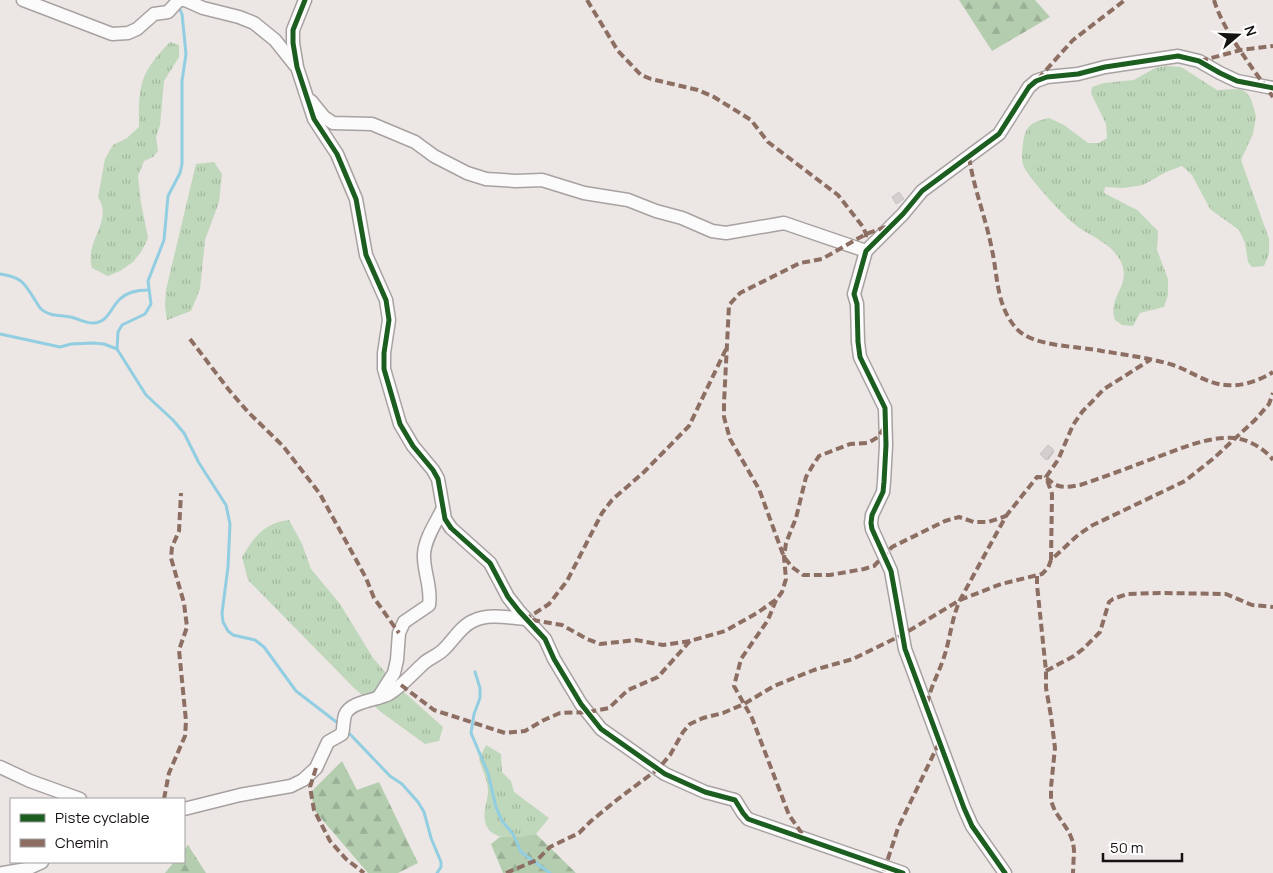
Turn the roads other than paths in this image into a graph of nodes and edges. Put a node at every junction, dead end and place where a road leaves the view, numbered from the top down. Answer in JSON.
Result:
{"nodes":[{"id":1,"x":23,"y":0,"type":"edge"},
{"id":2,"x":184,"y":0,"type":"edge"},
{"id":3,"x":305,"y":0,"type":"edge"},
{"id":4,"x":296,"y":67,"type":"junction"},
{"id":5,"x":1273,"y":88,"type":"edge"},
{"id":6,"x":307,"y":96,"type":"junction"},
{"id":7,"x":866,"y":251,"type":"junction"},
{"id":8,"x":442,"y":510,"type":"junction"},
{"id":9,"x":526,"y":619,"type":"junction"},
{"id":10,"x":378,"y":698,"type":"junction"},
{"id":11,"x":0,"y":767,"type":"edge"},
{"id":12,"x":77,"y":798,"type":"edge"},
{"id":13,"x":185,"y":809,"type":"edge"},
{"id":14,"x":40,"y":863,"type":"edge"},
{"id":15,"x":3,"y":873,"type":"edge"},
{"id":16,"x":902,"y":873,"type":"edge"},
{"id":17,"x":1005,"y":873,"type":"edge"}],
"edges":[{"from":1,"to":2,"type":"street"},
{"from":2,"to":4,"type":"street"},
{"from":3,"to":4,"type":"street"},
{"from":4,"to":6,"type":"street"},
{"from":5,"to":7,"type":"street"},
{"from":6,"to":7,"type":"street"},
{"from":6,"to":8,"type":"street"},
{"from":7,"to":17,"type":"street"},
{"from":8,"to":9,"type":"street"},
{"from":8,"to":10,"type":"street"},
{"from":9,"to":10,"type":"street"},
{"from":9,"to":16,"type":"street"},
{"from":10,"to":13,"type":"street"},
{"from":11,"to":12,"type":"street"},
{"from":14,"to":15,"type":"street"}]}
